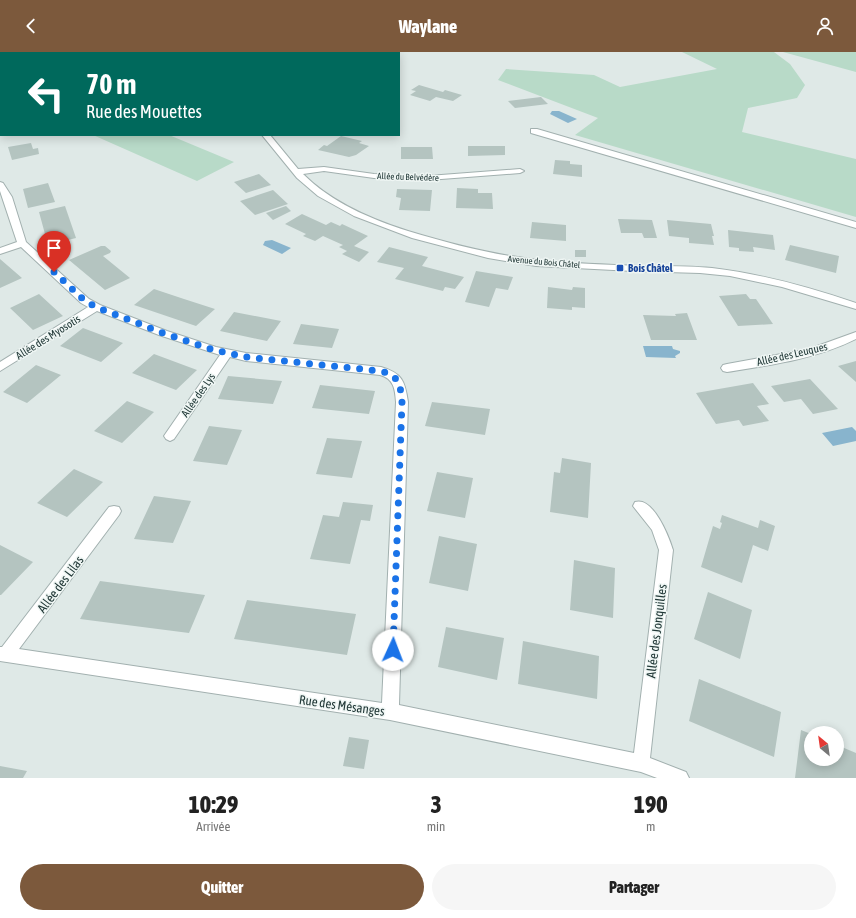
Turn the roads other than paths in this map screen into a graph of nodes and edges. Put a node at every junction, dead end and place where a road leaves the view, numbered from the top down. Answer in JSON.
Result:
{"nodes":[{"id":1,"x":534,"y":131,"type":"dead end"},
{"id":2,"x":267,"y":136,"type":"edge"},
{"id":3,"x":520,"y":171,"type":"dead end"},
{"id":4,"x":297,"y":172,"type":"junction"},
{"id":5,"x":0,"y":186,"type":"edge"},
{"id":6,"x":856,"y":225,"type":"edge"},
{"id":7,"x":22,"y":243,"type":"junction"},
{"id":8,"x":0,"y":250,"type":"edge"},
{"id":9,"x":856,"y":306,"type":"edge"},
{"id":10,"x":96,"y":307,"type":"junction"},
{"id":11,"x":856,"y":335,"type":"edge"},
{"id":12,"x":227,"y":353,"type":"junction"},
{"id":13,"x":0,"y":367,"type":"edge"},
{"id":14,"x":727,"y":368,"type":"dead end"},
{"id":15,"x":170,"y":436,"type":"dead end"},
{"id":16,"x":640,"y":506,"type":"dead end"},
{"id":17,"x":114,"y":511,"type":"dead end"},
{"id":18,"x":3,"y":655,"type":"edge"},
{"id":19,"x":390,"y":712,"type":"junction"},
{"id":20,"x":641,"y":764,"type":"junction"},
{"id":21,"x":680,"y":778,"type":"edge"}],
"edges":[{"from":1,"to":6,"type":"street"},
{"from":2,"to":4,"type":"street","name":"Avenue du Bois Châtel"},
{"from":3,"to":4,"type":"street","name":"Allée du Belvédère"},
{"from":4,"to":9,"type":"street","name":"Avenue du Bois Châtel"},
{"from":5,"to":7,"type":"street"},
{"from":7,"to":8,"type":"street"},
{"from":7,"to":10,"type":"street"},
{"from":10,"to":12,"type":"street"},
{"from":10,"to":13,"type":"street","name":"Allée des Myosotis"},
{"from":11,"to":14,"type":"street","name":"Allée des Leuques"},
{"from":12,"to":15,"type":"street","name":"Allée des Lys"},
{"from":12,"to":19,"type":"street"},
{"from":16,"to":20,"type":"street","name":"Allée des Jonquilles"},
{"from":17,"to":18,"type":"street","name":"Allée des Lilas"},
{"from":18,"to":19,"type":"street","name":"Rue des Mésanges"},
{"from":19,"to":20,"type":"street","name":"Rue des Mésanges"},
{"from":20,"to":21,"type":"street","name":"Rue des Mésanges"}]}
